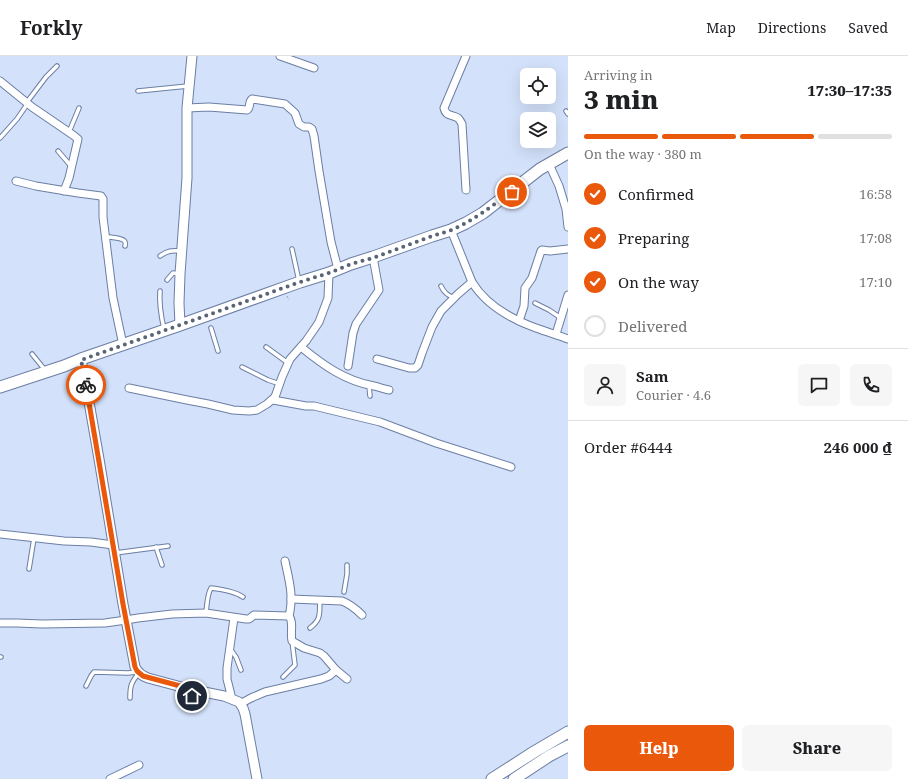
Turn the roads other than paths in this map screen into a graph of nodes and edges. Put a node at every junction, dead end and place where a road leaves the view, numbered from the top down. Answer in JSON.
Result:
{"nodes":[{"id":1,"x":192,"y":56,"type":"edge"},
{"id":2,"x":280,"y":56,"type":"edge"},
{"id":3,"x":466,"y":56,"type":"edge"},
{"id":4,"x":56,"y":66,"type":"dead end"},
{"id":5,"x":314,"y":68,"type":"dead end"},
{"id":6,"x":0,"y":81,"type":"edge"},
{"id":7,"x":188,"y":86,"type":"junction"},
{"id":8,"x":138,"y":91,"type":"dead end"},
{"id":9,"x":27,"y":103,"type":"junction"},
{"id":10,"x":79,"y":108,"type":"dead end"},
{"id":11,"x":187,"y":108,"type":"junction"},
{"id":12,"x":69,"y":132,"type":"junction"},
{"id":13,"x":0,"y":138,"type":"edge"},
{"id":14,"x":58,"y":151,"type":"dead end"},
{"id":15,"x":568,"y":152,"type":"edge"},
{"id":16,"x":549,"y":164,"type":"junction"},
{"id":17,"x":71,"y":167,"type":"junction"},
{"id":18,"x":16,"y":181,"type":"dead end"},
{"id":19,"x":466,"y":190,"type":"dead end"},
{"id":20,"x":64,"y":191,"type":"junction"},
{"id":21,"x":568,"y":226,"type":"edge"},
{"id":22,"x":452,"y":230,"type":"junction"},
{"id":23,"x":106,"y":237,"type":"junction"},
{"id":24,"x":125,"y":246,"type":"dead end"},
{"id":25,"x":292,"y":249,"type":"dead end"},
{"id":26,"x":568,"y":249,"type":"edge"},
{"id":27,"x":182,"y":251,"type":"junction"},
{"id":28,"x":160,"y":256,"type":"dead end"},
{"id":29,"x":373,"y":258,"type":"junction"},
{"id":30,"x":334,"y":271,"type":"junction"},
{"id":31,"x":180,"y":274,"type":"junction"},
{"id":32,"x":166,"y":280,"type":"dead end"},
{"id":33,"x":300,"y":282,"type":"junction"},
{"id":34,"x":472,"y":282,"type":"junction"},
{"id":35,"x":441,"y":286,"type":"dead end"},
{"id":36,"x":160,"y":290,"type":"dead end"},
{"id":37,"x":568,"y":295,"type":"edge"},
{"id":38,"x":454,"y":298,"type":"junction"},
{"id":39,"x":535,"y":303,"type":"dead end"},
{"id":40,"x":561,"y":318,"type":"junction"},
{"id":41,"x":519,"y":321,"type":"junction"},
{"id":42,"x":180,"y":325,"type":"junction"},
{"id":43,"x":212,"y":328,"type":"dead end"},
{"id":44,"x":165,"y":330,"type":"junction"},
{"id":45,"x":556,"y":334,"type":"junction"},
{"id":46,"x":568,"y":339,"type":"edge"},
{"id":47,"x":123,"y":345,"type":"junction"},
{"id":48,"x":266,"y":347,"type":"dead end"},
{"id":49,"x":301,"y":347,"type":"junction"},
{"id":50,"x":218,"y":351,"type":"dead end"},
{"id":51,"x":32,"y":354,"type":"dead end"},
{"id":52,"x":377,"y":359,"type":"dead end"},
{"id":53,"x":81,"y":360,"type":"junction"},
{"id":54,"x":288,"y":363,"type":"junction"},
{"id":55,"x":348,"y":366,"type":"dead end"},
{"id":56,"x":242,"y":367,"type":"dead end"},
{"id":57,"x":47,"y":372,"type":"junction"},
{"id":58,"x":280,"y":384,"type":"junction"},
{"id":59,"x":369,"y":386,"type":"junction"},
{"id":60,"x":0,"y":387,"type":"edge"},
{"id":61,"x":129,"y":388,"type":"dead end"},
{"id":62,"x":389,"y":390,"type":"dead end"},
{"id":63,"x":370,"y":396,"type":"dead end"},
{"id":64,"x":273,"y":400,"type":"junction"},
{"id":65,"x":511,"y":467,"type":"dead end"},
{"id":66,"x":0,"y":534,"type":"edge"},
{"id":67,"x":34,"y":538,"type":"junction"},
{"id":68,"x":168,"y":546,"type":"dead end"},
{"id":69,"x":156,"y":547,"type":"junction"},
{"id":70,"x":114,"y":549,"type":"junction"},
{"id":71,"x":285,"y":561,"type":"dead end"},
{"id":72,"x":162,"y":565,"type":"dead end"},
{"id":73,"x":347,"y":565,"type":"dead end"},
{"id":74,"x":29,"y":570,"type":"dead end"},
{"id":75,"x":343,"y":596,"type":"junction"},
{"id":76,"x":243,"y":597,"type":"dead end"},
{"id":77,"x":292,"y":599,"type":"junction"},
{"id":78,"x":320,"y":600,"type":"junction"},
{"id":79,"x":206,"y":613,"type":"junction"},
{"id":80,"x":362,"y":615,"type":"dead end"},
{"id":81,"x":289,"y":616,"type":"junction"},
{"id":82,"x":234,"y":618,"type":"junction"},
{"id":83,"x":126,"y":620,"type":"junction"},
{"id":84,"x":0,"y":623,"type":"edge"},
{"id":85,"x":310,"y":628,"type":"dead end"},
{"id":86,"x":292,"y":641,"type":"junction"},
{"id":87,"x":230,"y":649,"type":"junction"},
{"id":88,"x":241,"y":670,"type":"dead end"},
{"id":89,"x":336,"y":670,"type":"junction"},
{"id":90,"x":138,"y":672,"type":"junction"},
{"id":91,"x":283,"y":677,"type":"dead end"},
{"id":92,"x":347,"y":679,"type":"dead end"},
{"id":93,"x":86,"y":686,"type":"dead end"},
{"id":94,"x":195,"y":690,"type":"junction"},
{"id":95,"x":130,"y":698,"type":"dead end"},
{"id":96,"x":185,"y":701,"type":"dead end"},
{"id":97,"x":236,"y":701,"type":"junction"},
{"id":98,"x":568,"y":732,"type":"edge"},
{"id":99,"x":568,"y":746,"type":"edge"},
{"id":100,"x":139,"y":765,"type":"dead end"},
{"id":101,"x":110,"y":779,"type":"edge"},
{"id":102,"x":257,"y":779,"type":"edge"},
{"id":103,"x":492,"y":779,"type":"edge"},
{"id":104,"x":514,"y":779,"type":"edge"}],
"edges":[{"from":1,"to":7,"type":"street"},
{"from":2,"to":5,"type":"street"},
{"from":3,"to":19,"type":"street"},
{"from":4,"to":9,"type":"lane"},
{"from":6,"to":9,"type":"street"},
{"from":7,"to":8,"type":"lane"},
{"from":7,"to":11,"type":"street"},
{"from":9,"to":12,"type":"street"},
{"from":9,"to":13,"type":"lane"},
{"from":10,"to":12,"type":"lane"},
{"from":11,"to":27,"type":"street"},
{"from":11,"to":30,"type":"street"},
{"from":12,"to":17,"type":"street"},
{"from":14,"to":17,"type":"lane"},
{"from":15,"to":16,"type":"main road"},
{"from":16,"to":21,"type":"street"},
{"from":16,"to":22,"type":"main road"},
{"from":17,"to":20,"type":"street"},
{"from":18,"to":20,"type":"street"},
{"from":20,"to":23,"type":"street"},
{"from":22,"to":29,"type":"main road"},
{"from":22,"to":34,"type":"street"},
{"from":23,"to":24,"type":"lane"},
{"from":23,"to":47,"type":"street"},
{"from":25,"to":33,"type":"lane"},
{"from":26,"to":41,"type":"street"},
{"from":27,"to":28,"type":"lane"},
{"from":27,"to":31,"type":"street"},
{"from":29,"to":30,"type":"main road"},
{"from":29,"to":55,"type":"street"},
{"from":30,"to":33,"type":"main road"},
{"from":30,"to":49,"type":"street"},
{"from":31,"to":32,"type":"lane"},
{"from":31,"to":42,"type":"street"},
{"from":33,"to":42,"type":"main road"},
{"from":34,"to":38,"type":"street"},
{"from":34,"to":41,"type":"street"},
{"from":35,"to":38,"type":"lane"},
{"from":36,"to":44,"type":"lane"},
{"from":37,"to":40,"type":"street"},
{"from":38,"to":52,"type":"street"},
{"from":39,"to":40,"type":"lane"},
{"from":40,"to":45,"type":"street"},
{"from":41,"to":45,"type":"street"},
{"from":42,"to":44,"type":"main road"},
{"from":43,"to":50,"type":"lane"},
{"from":44,"to":47,"type":"main road"},
{"from":45,"to":46,"type":"street"},
{"from":47,"to":53,"type":"main road"},
{"from":48,"to":54,"type":"lane"},
{"from":49,"to":54,"type":"street"},
{"from":49,"to":59,"type":"street"},
{"from":51,"to":57,"type":"lane"},
{"from":53,"to":57,"type":"main road"},
{"from":53,"to":70,"type":"street"},
{"from":54,"to":58,"type":"street"},
{"from":56,"to":58,"type":"lane"},
{"from":57,"to":60,"type":"main road"},
{"from":58,"to":64,"type":"street"},
{"from":59,"to":62,"type":"street"},
{"from":59,"to":63,"type":"lane"},
{"from":61,"to":64,"type":"street"},
{"from":64,"to":65,"type":"street"},
{"from":66,"to":67,"type":"street"},
{"from":67,"to":70,"type":"street"},
{"from":67,"to":74,"type":"lane"},
{"from":68,"to":69,"type":"lane"},
{"from":69,"to":70,"type":"lane"},
{"from":69,"to":72,"type":"lane"},
{"from":70,"to":83,"type":"street"},
{"from":71,"to":77,"type":"street"},
{"from":73,"to":75,"type":"lane"},
{"from":75,"to":78,"type":"street"},
{"from":75,"to":80,"type":"street"},
{"from":76,"to":79,"type":"lane"},
{"from":77,"to":78,"type":"street"},
{"from":77,"to":81,"type":"street"},
{"from":78,"to":85,"type":"lane"},
{"from":79,"to":82,"type":"street"},
{"from":79,"to":83,"type":"street"},
{"from":81,"to":82,"type":"street"},
{"from":81,"to":86,"type":"street"},
{"from":82,"to":87,"type":"street"},
{"from":83,"to":84,"type":"street"},
{"from":83,"to":90,"type":"street"},
{"from":86,"to":89,"type":"street"},
{"from":86,"to":91,"type":"lane"},
{"from":87,"to":88,"type":"lane"},
{"from":87,"to":97,"type":"street"},
{"from":89,"to":92,"type":"street"},
{"from":89,"to":97,"type":"street"},
{"from":90,"to":93,"type":"lane"},
{"from":90,"to":94,"type":"street"},
{"from":90,"to":95,"type":"lane"},
{"from":94,"to":96,"type":"lane"},
{"from":94,"to":97,"type":"street"},
{"from":97,"to":102,"type":"street"},
{"from":98,"to":103,"type":"main road"},
{"from":99,"to":104,"type":"main road"},
{"from":100,"to":101,"type":"street"}]}
